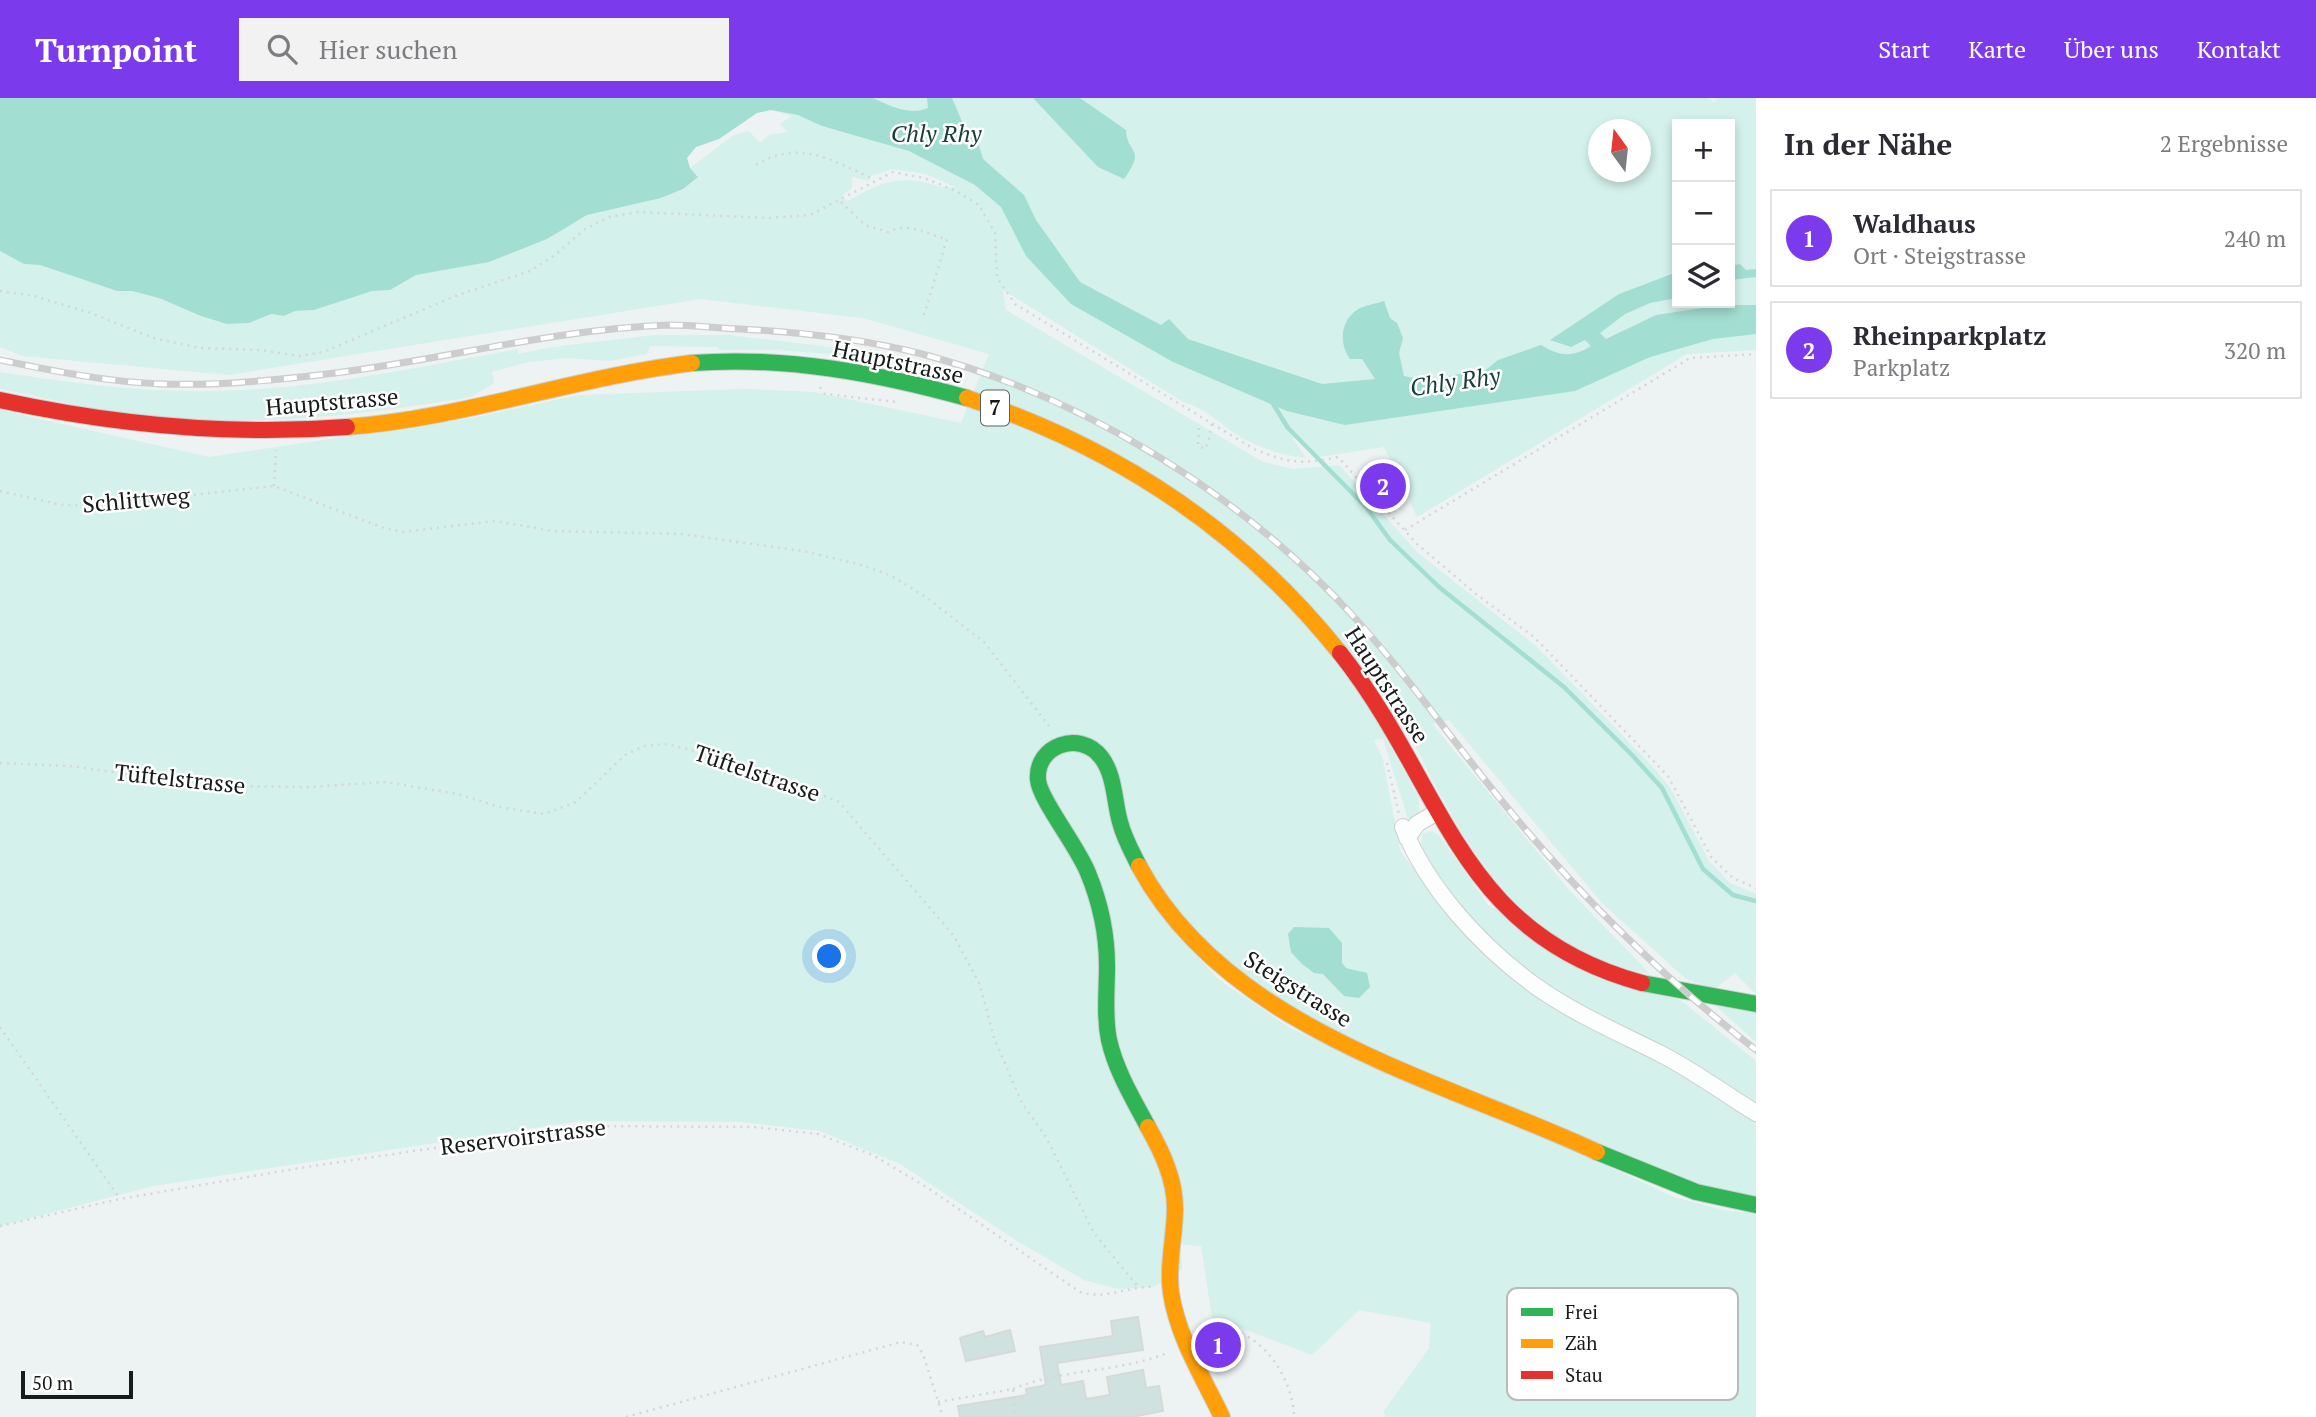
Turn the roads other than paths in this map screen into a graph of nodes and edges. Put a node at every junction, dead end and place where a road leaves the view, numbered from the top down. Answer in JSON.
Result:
{"nodes":[{"id":1,"x":0,"y":400,"type":"edge"},
{"id":2,"x":1437,"y":812,"type":"junction"},
{"id":3,"x":1756,"y":1004,"type":"edge"},
{"id":4,"x":1756,"y":1113,"type":"edge"},
{"id":5,"x":1756,"y":1205,"type":"edge"},
{"id":6,"x":1222,"y":1417,"type":"edge"}],
"edges":[{"from":1,"to":2,"type":"main road","name":"Hauptstrasse","number":"7"},
{"from":2,"to":3,"type":"main road","name":"Hauptstrasse","number":"7"},
{"from":2,"to":4,"type":"street"},
{"from":5,"to":6,"type":"main road","name":"Steigstrasse"}]}
